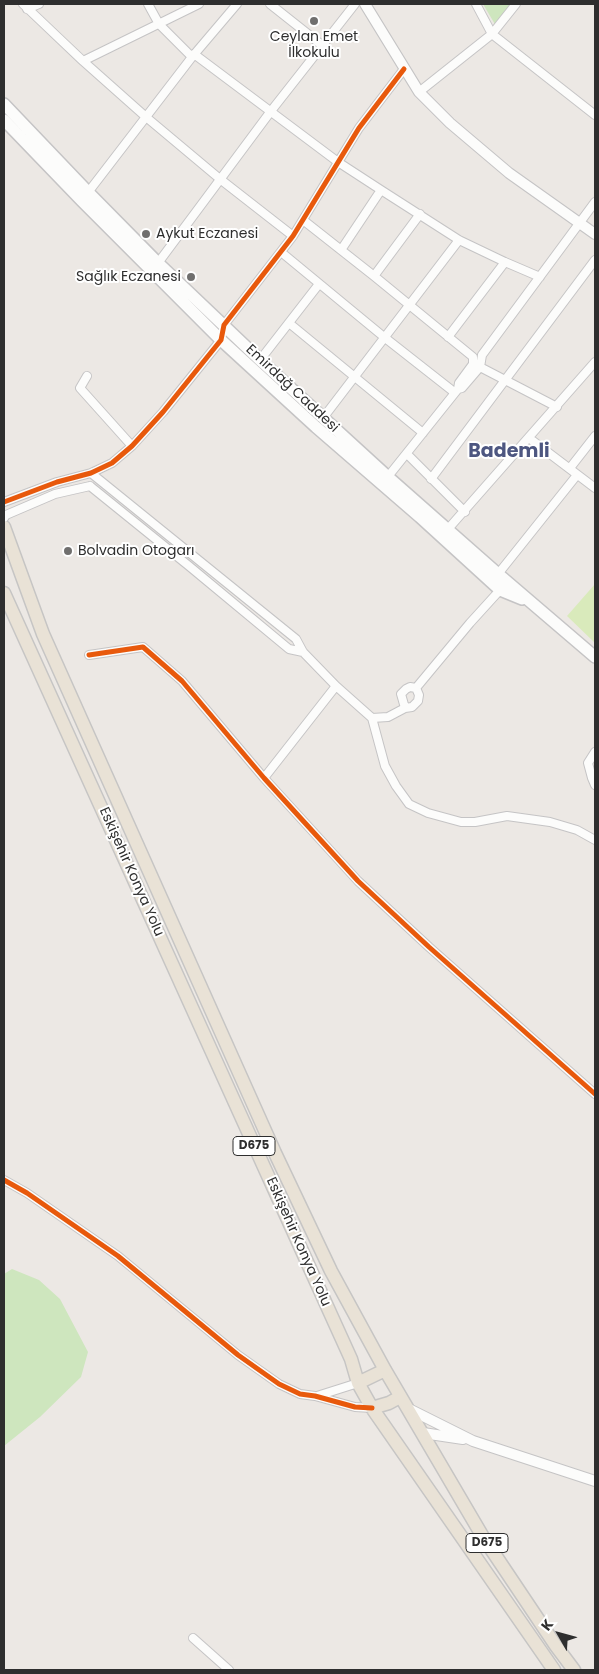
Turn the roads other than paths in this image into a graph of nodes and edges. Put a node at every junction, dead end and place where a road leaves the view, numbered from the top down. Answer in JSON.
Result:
{"nodes":[{"id":1,"x":39,"y":4,"type":"edge"},
{"id":2,"x":148,"y":4,"type":"edge"},
{"id":3,"x":198,"y":4,"type":"edge"},
{"id":4,"x":237,"y":4,"type":"edge"},
{"id":5,"x":270,"y":4,"type":"edge"},
{"id":6,"x":355,"y":4,"type":"edge"},
{"id":7,"x":365,"y":4,"type":"edge"},
{"id":8,"x":476,"y":4,"type":"edge"},
{"id":9,"x":516,"y":4,"type":"edge"},
{"id":10,"x":25,"y":6,"type":"edge"},
{"id":11,"x":159,"y":24,"type":"junction"},
{"id":12,"x":492,"y":34,"type":"junction"},
{"id":13,"x":323,"y":46,"type":"junction"},
{"id":14,"x":193,"y":56,"type":"junction"},
{"id":15,"x":83,"y":61,"type":"junction"},
{"id":16,"x":404,"y":69,"type":"junction"},
{"id":17,"x":419,"y":92,"type":"junction"},
{"id":18,"x":4,"y":104,"type":"edge"},
{"id":19,"x":271,"y":111,"type":"junction"},
{"id":20,"x":595,"y":116,"type":"edge"},
{"id":21,"x":146,"y":117,"type":"junction"},
{"id":22,"x":4,"y":120,"type":"edge"},
{"id":23,"x":338,"y":162,"type":"junction"},
{"id":24,"x":220,"y":179,"type":"junction"},
{"id":25,"x":381,"y":190,"type":"junction"},
{"id":26,"x":85,"y":197,"type":"junction"},
{"id":27,"x":595,"y":202,"type":"edge"},
{"id":28,"x":420,"y":214,"type":"junction"},
{"id":29,"x":303,"y":220,"type":"junction"},
{"id":30,"x":580,"y":223,"type":"junction"},
{"id":31,"x":595,"y":234,"type":"edge"},
{"id":32,"x":293,"y":236,"type":"junction"},
{"id":33,"x":460,"y":240,"type":"junction"},
{"id":34,"x":341,"y":250,"type":"junction"},
{"id":35,"x":282,"y":252,"type":"junction"},
{"id":36,"x":595,"y":260,"type":"edge"},
{"id":37,"x":504,"y":262,"type":"junction"},
{"id":38,"x":158,"y":263,"type":"junction"},
{"id":39,"x":374,"y":276,"type":"junction"},
{"id":40,"x":540,"y":277,"type":"junction"},
{"id":41,"x":319,"y":284,"type":"junction"},
{"id":42,"x":409,"y":306,"type":"junction"},
{"id":43,"x":289,"y":322,"type":"junction"},
{"id":44,"x":224,"y":325,"type":"junction"},
{"id":45,"x":384,"y":337,"type":"junction"},
{"id":46,"x":448,"y":337,"type":"junction"},
{"id":47,"x":221,"y":340,"type":"junction"},
{"id":48,"x":260,"y":360,"type":"junction"},
{"id":49,"x":595,"y":363,"type":"edge"},
{"id":50,"x":480,"y":367,"type":"junction"},
{"id":51,"x":87,"y":376,"type":"dead end"},
{"id":52,"x":354,"y":376,"type":"junction"},
{"id":53,"x":505,"y":380,"type":"junction"},
{"id":54,"x":456,"y":390,"type":"junction"},
{"id":55,"x":556,"y":407,"type":"junction"},
{"id":56,"x":323,"y":418,"type":"junction"},
{"id":57,"x":423,"y":433,"type":"junction"},
{"id":58,"x":595,"y":436,"type":"edge"},
{"id":59,"x":529,"y":438,"type":"junction"},
{"id":60,"x":132,"y":446,"type":"junction"},
{"id":61,"x":407,"y":454,"type":"junction"},
{"id":62,"x":570,"y":468,"type":"junction"},
{"id":63,"x":91,"y":474,"type":"junction"},
{"id":64,"x":578,"y":475,"type":"junction"},
{"id":65,"x":431,"y":479,"type":"junction"},
{"id":66,"x":384,"y":480,"type":"junction"},
{"id":67,"x":90,"y":486,"type":"junction"},
{"id":68,"x":595,"y":488,"type":"edge"},
{"id":69,"x":4,"y":502,"type":"edge"},
{"id":70,"x":465,"y":512,"type":"junction"},
{"id":71,"x":4,"y":518,"type":"edge"},
{"id":72,"x":4,"y":527,"type":"edge"},
{"id":73,"x":448,"y":529,"type":"junction"},
{"id":74,"x":498,"y":574,"type":"junction"},
{"id":75,"x":500,"y":590,"type":"junction"},
{"id":76,"x":4,"y":593,"type":"edge"},
{"id":77,"x":302,"y":652,"type":"junction"},
{"id":78,"x":89,"y":656,"type":"dead end"},
{"id":79,"x":595,"y":657,"type":"edge"},
{"id":80,"x":595,"y":665,"type":"edge"},
{"id":81,"x":336,"y":686,"type":"junction"},
{"id":82,"x":416,"y":688,"type":"junction"},
{"id":83,"x":405,"y":708,"type":"junction"},
{"id":84,"x":372,"y":718,"type":"junction"},
{"id":85,"x":595,"y":752,"type":"edge"},
{"id":86,"x":264,"y":778,"type":"junction"},
{"id":87,"x":595,"y":785,"type":"edge"},
{"id":88,"x":595,"y":840,"type":"edge"},
{"id":89,"x":595,"y":1094,"type":"edge"},
{"id":90,"x":4,"y":1180,"type":"edge"},
{"id":91,"x":351,"y":1359,"type":"junction"},
{"id":92,"x":385,"y":1370,"type":"junction"},
{"id":93,"x":358,"y":1383,"type":"junction"},
{"id":94,"x":338,"y":1390,"type":"junction"},
{"id":95,"x":315,"y":1396,"type":"junction"},
{"id":96,"x":400,"y":1397,"type":"junction"},
{"id":97,"x":372,"y":1408,"type":"junction"},
{"id":98,"x":409,"y":1409,"type":"junction"},
{"id":99,"x":423,"y":1433,"type":"junction"},
{"id":100,"x":471,"y":1440,"type":"junction"},
{"id":101,"x":595,"y":1481,"type":"edge"},
{"id":102,"x":193,"y":1638,"type":"dead end"},
{"id":103,"x":229,"y":1670,"type":"edge"},
{"id":104,"x":554,"y":1670,"type":"edge"},
{"id":105,"x":574,"y":1670,"type":"edge"}],
"edges":[{"from":1,"to":10,"type":"street"},
{"from":2,"to":11,"type":"street"},
{"from":3,"to":11,"type":"street"},
{"from":4,"to":14,"type":"street"},
{"from":5,"to":13,"type":"street"},
{"from":6,"to":13,"type":"street"},
{"from":7,"to":16,"type":"street"},
{"from":8,"to":12,"type":"street"},
{"from":9,"to":12,"type":"street"},
{"from":10,"to":15,"type":"street"},
{"from":11,"to":14,"type":"street"},
{"from":11,"to":15,"type":"street"},
{"from":12,"to":17,"type":"street"},
{"from":12,"to":20,"type":"street"},
{"from":13,"to":19,"type":"street"},
{"from":14,"to":19,"type":"street"},
{"from":14,"to":21,"type":"street"},
{"from":15,"to":21,"type":"street"},
{"from":16,"to":17,"type":"street"},
{"from":16,"to":23,"type":"street"},
{"from":17,"to":30,"type":"street"},
{"from":18,"to":26,"type":"main road","name":"Emirdağ Caddesi"},
{"from":19,"to":23,"type":"street"},
{"from":19,"to":24,"type":"street"},
{"from":21,"to":24,"type":"street"},
{"from":21,"to":26,"type":"street"},
{"from":22,"to":26,"type":"main road","name":"Emirdağ Caddesi"},
{"from":23,"to":25,"type":"street"},
{"from":23,"to":29,"type":"street"},
{"from":24,"to":32,"type":"street"},
{"from":24,"to":38,"type":"street"},
{"from":25,"to":28,"type":"street"},
{"from":25,"to":34,"type":"street"},
{"from":26,"to":38,"type":"main road","name":"Emirdağ Caddesi"},
{"from":26,"to":47,"type":"main road","name":"Emirdağ Caddesi"},
{"from":27,"to":30,"type":"street"},
{"from":28,"to":33,"type":"street"},
{"from":28,"to":39,"type":"street"},
{"from":29,"to":32,"type":"street"},
{"from":29,"to":34,"type":"street"},
{"from":30,"to":31,"type":"street"},
{"from":30,"to":40,"type":"street"},
{"from":32,"to":35,"type":"street"},
{"from":33,"to":37,"type":"street"},
{"from":33,"to":42,"type":"street"},
{"from":34,"to":39,"type":"street"},
{"from":35,"to":41,"type":"street"},
{"from":35,"to":44,"type":"street"},
{"from":36,"to":53,"type":"street"},
{"from":37,"to":40,"type":"street"},
{"from":37,"to":46,"type":"street"},
{"from":38,"to":44,"type":"main road","name":"Emirdağ Caddesi"},
{"from":39,"to":42,"type":"street"},
{"from":40,"to":50,"type":"street"},
{"from":41,"to":43,"type":"street"},
{"from":41,"to":45,"type":"street"},
{"from":42,"to":45,"type":"street"},
{"from":42,"to":46,"type":"street"},
{"from":43,"to":48,"type":"street"},
{"from":43,"to":52,"type":"street"},
{"from":44,"to":47,"type":"street"},
{"from":44,"to":48,"type":"main road","name":"Emirdağ Caddesi"},
{"from":45,"to":52,"type":"street"},
{"from":45,"to":54,"type":"street"},
{"from":46,"to":54,"type":"street"},
{"from":47,"to":60,"type":"street"},
{"from":47,"to":66,"type":"main road","name":"Emirdağ Caddesi"},
{"from":48,"to":56,"type":"main road","name":"Emirdağ Caddesi"},
{"from":49,"to":55,"type":"street"},
{"from":50,"to":53,"type":"street"},
{"from":50,"to":54,"type":"street"},
{"from":51,"to":60,"type":"street"},
{"from":52,"to":56,"type":"street"},
{"from":52,"to":57,"type":"street"},
{"from":53,"to":55,"type":"street"},
{"from":53,"to":65,"type":"street"},
{"from":54,"to":57,"type":"street"},
{"from":55,"to":59,"type":"street"},
{"from":56,"to":66,"type":"main road","name":"Emirdağ Caddesi"},
{"from":57,"to":61,"type":"street"},
{"from":58,"to":62,"type":"street"},
{"from":59,"to":62,"type":"street"},
{"from":59,"to":70,"type":"street"},
{"from":60,"to":63,"type":"street"},
{"from":61,"to":65,"type":"street"},
{"from":61,"to":66,"type":"street"},
{"from":62,"to":64,"type":"street"},
{"from":63,"to":67,"type":"street"},
{"from":63,"to":69,"type":"street"},
{"from":63,"to":77,"type":"street"},
{"from":64,"to":68,"type":"street"},
{"from":64,"to":74,"type":"street"},
{"from":65,"to":70,"type":"street"},
{"from":66,"to":73,"type":"main road","name":"Emirdağ Caddesi"},
{"from":66,"to":75,"type":"main road","name":"Emirdağ Caddesi"},
{"from":67,"to":71,"type":"street"},
{"from":67,"to":77,"type":"street"},
{"from":70,"to":73,"type":"street"},
{"from":72,"to":92,"type":"highway","number":"D675"},
{"from":73,"to":74,"type":"main road","name":"Emirdağ Caddesi"},
{"from":74,"to":79,"type":"main road","name":"Emirdağ Caddesi"},
{"from":75,"to":80,"type":"main road","name":"Emirdağ Caddesi"},
{"from":75,"to":82,"type":"street"},
{"from":76,"to":91,"type":"highway","name":"Eskişehir Konya Yolu","number":"D675"},
{"from":77,"to":81,"type":"street"},
{"from":78,"to":86,"type":"street"},
{"from":81,"to":84,"type":"street"},
{"from":81,"to":86,"type":"street"},
{"from":82,"to":83,"type":"street"},
{"from":82,"to":83,"type":"street"},
{"from":83,"to":84,"type":"street"},
{"from":84,"to":88,"type":"street"},
{"from":85,"to":87,"type":"street"},
{"from":86,"to":89,"type":"street"},
{"from":90,"to":95,"type":"street"},
{"from":91,"to":93,"type":"highway","name":"Eskişehir Konya Yolu","number":"D675"},
{"from":91,"to":94,"type":"street"},
{"from":92,"to":93,"type":"highway"},
{"from":92,"to":96,"type":"highway","number":"D675"},
{"from":93,"to":94,"type":"street"},
{"from":93,"to":97,"type":"highway","name":"Eskişehir Konya Yolu","number":"D675"},
{"from":94,"to":95,"type":"street"},
{"from":95,"to":97,"type":"street"},
{"from":96,"to":97,"type":"highway"},
{"from":96,"to":98,"type":"highway","number":"D675"},
{"from":97,"to":104,"type":"highway","name":"Eskişehir Konya Yolu","number":"D675"},
{"from":98,"to":99,"type":"highway","number":"D675"},
{"from":98,"to":100,"type":"street"},
{"from":99,"to":100,"type":"street"},
{"from":99,"to":105,"type":"highway","number":"D675"},
{"from":100,"to":101,"type":"street"},
{"from":102,"to":103,"type":"street"}]}
